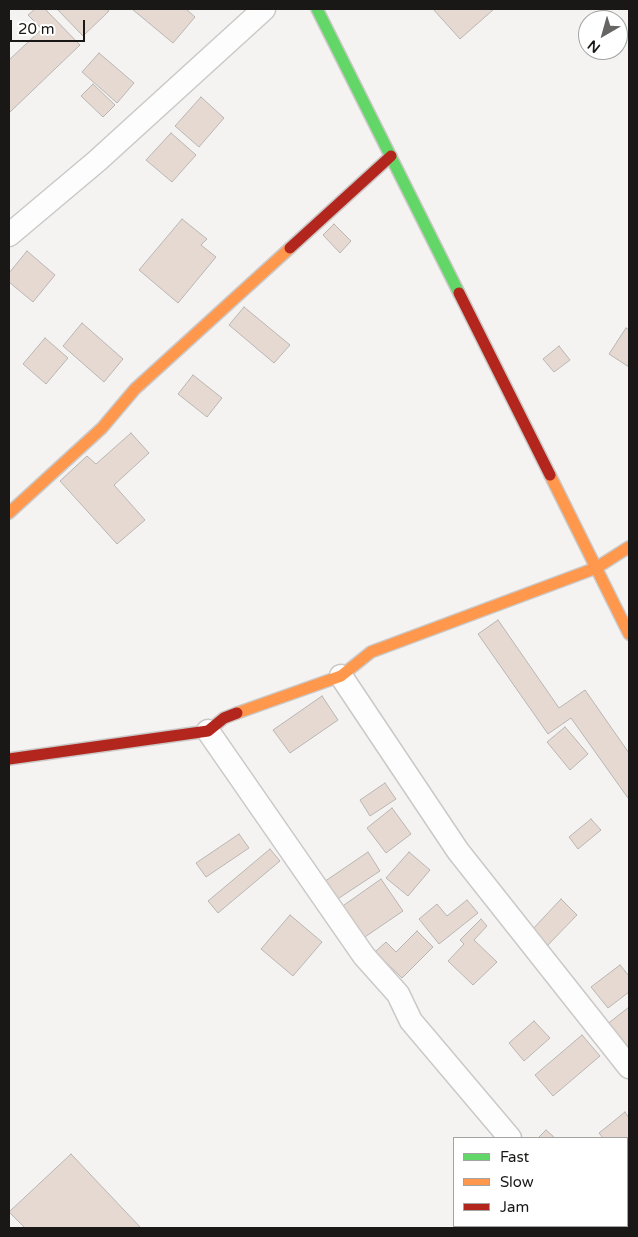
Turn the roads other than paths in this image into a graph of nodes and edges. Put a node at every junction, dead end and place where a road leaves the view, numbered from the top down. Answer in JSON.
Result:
{"nodes":[{"id":1,"x":264,"y":9,"type":"edge"},
{"id":2,"x":317,"y":9,"type":"edge"},
{"id":3,"x":391,"y":156,"type":"junction"},
{"id":4,"x":9,"y":235,"type":"edge"},
{"id":5,"x":9,"y":513,"type":"edge"},
{"id":6,"x":629,"y":547,"type":"edge"},
{"id":7,"x":596,"y":568,"type":"junction"},
{"id":8,"x":629,"y":634,"type":"edge"},
{"id":9,"x":341,"y":676,"type":"junction"},
{"id":10,"x":208,"y":731,"type":"junction"},
{"id":11,"x":9,"y":760,"type":"edge"},
{"id":12,"x":629,"y":1067,"type":"edge"},
{"id":13,"x":509,"y":1137,"type":"edge"}],
"edges":[{"from":1,"to":4,"type":"street"},
{"from":2,"to":3,"type":"street"},
{"from":3,"to":5,"type":"street"},
{"from":3,"to":7,"type":"street"},
{"from":6,"to":7,"type":"street"},
{"from":7,"to":8,"type":"street"},
{"from":7,"to":9,"type":"street"},
{"from":9,"to":10,"type":"street"},
{"from":9,"to":12,"type":"street"},
{"from":10,"to":11,"type":"street"},
{"from":10,"to":13,"type":"street"}]}
